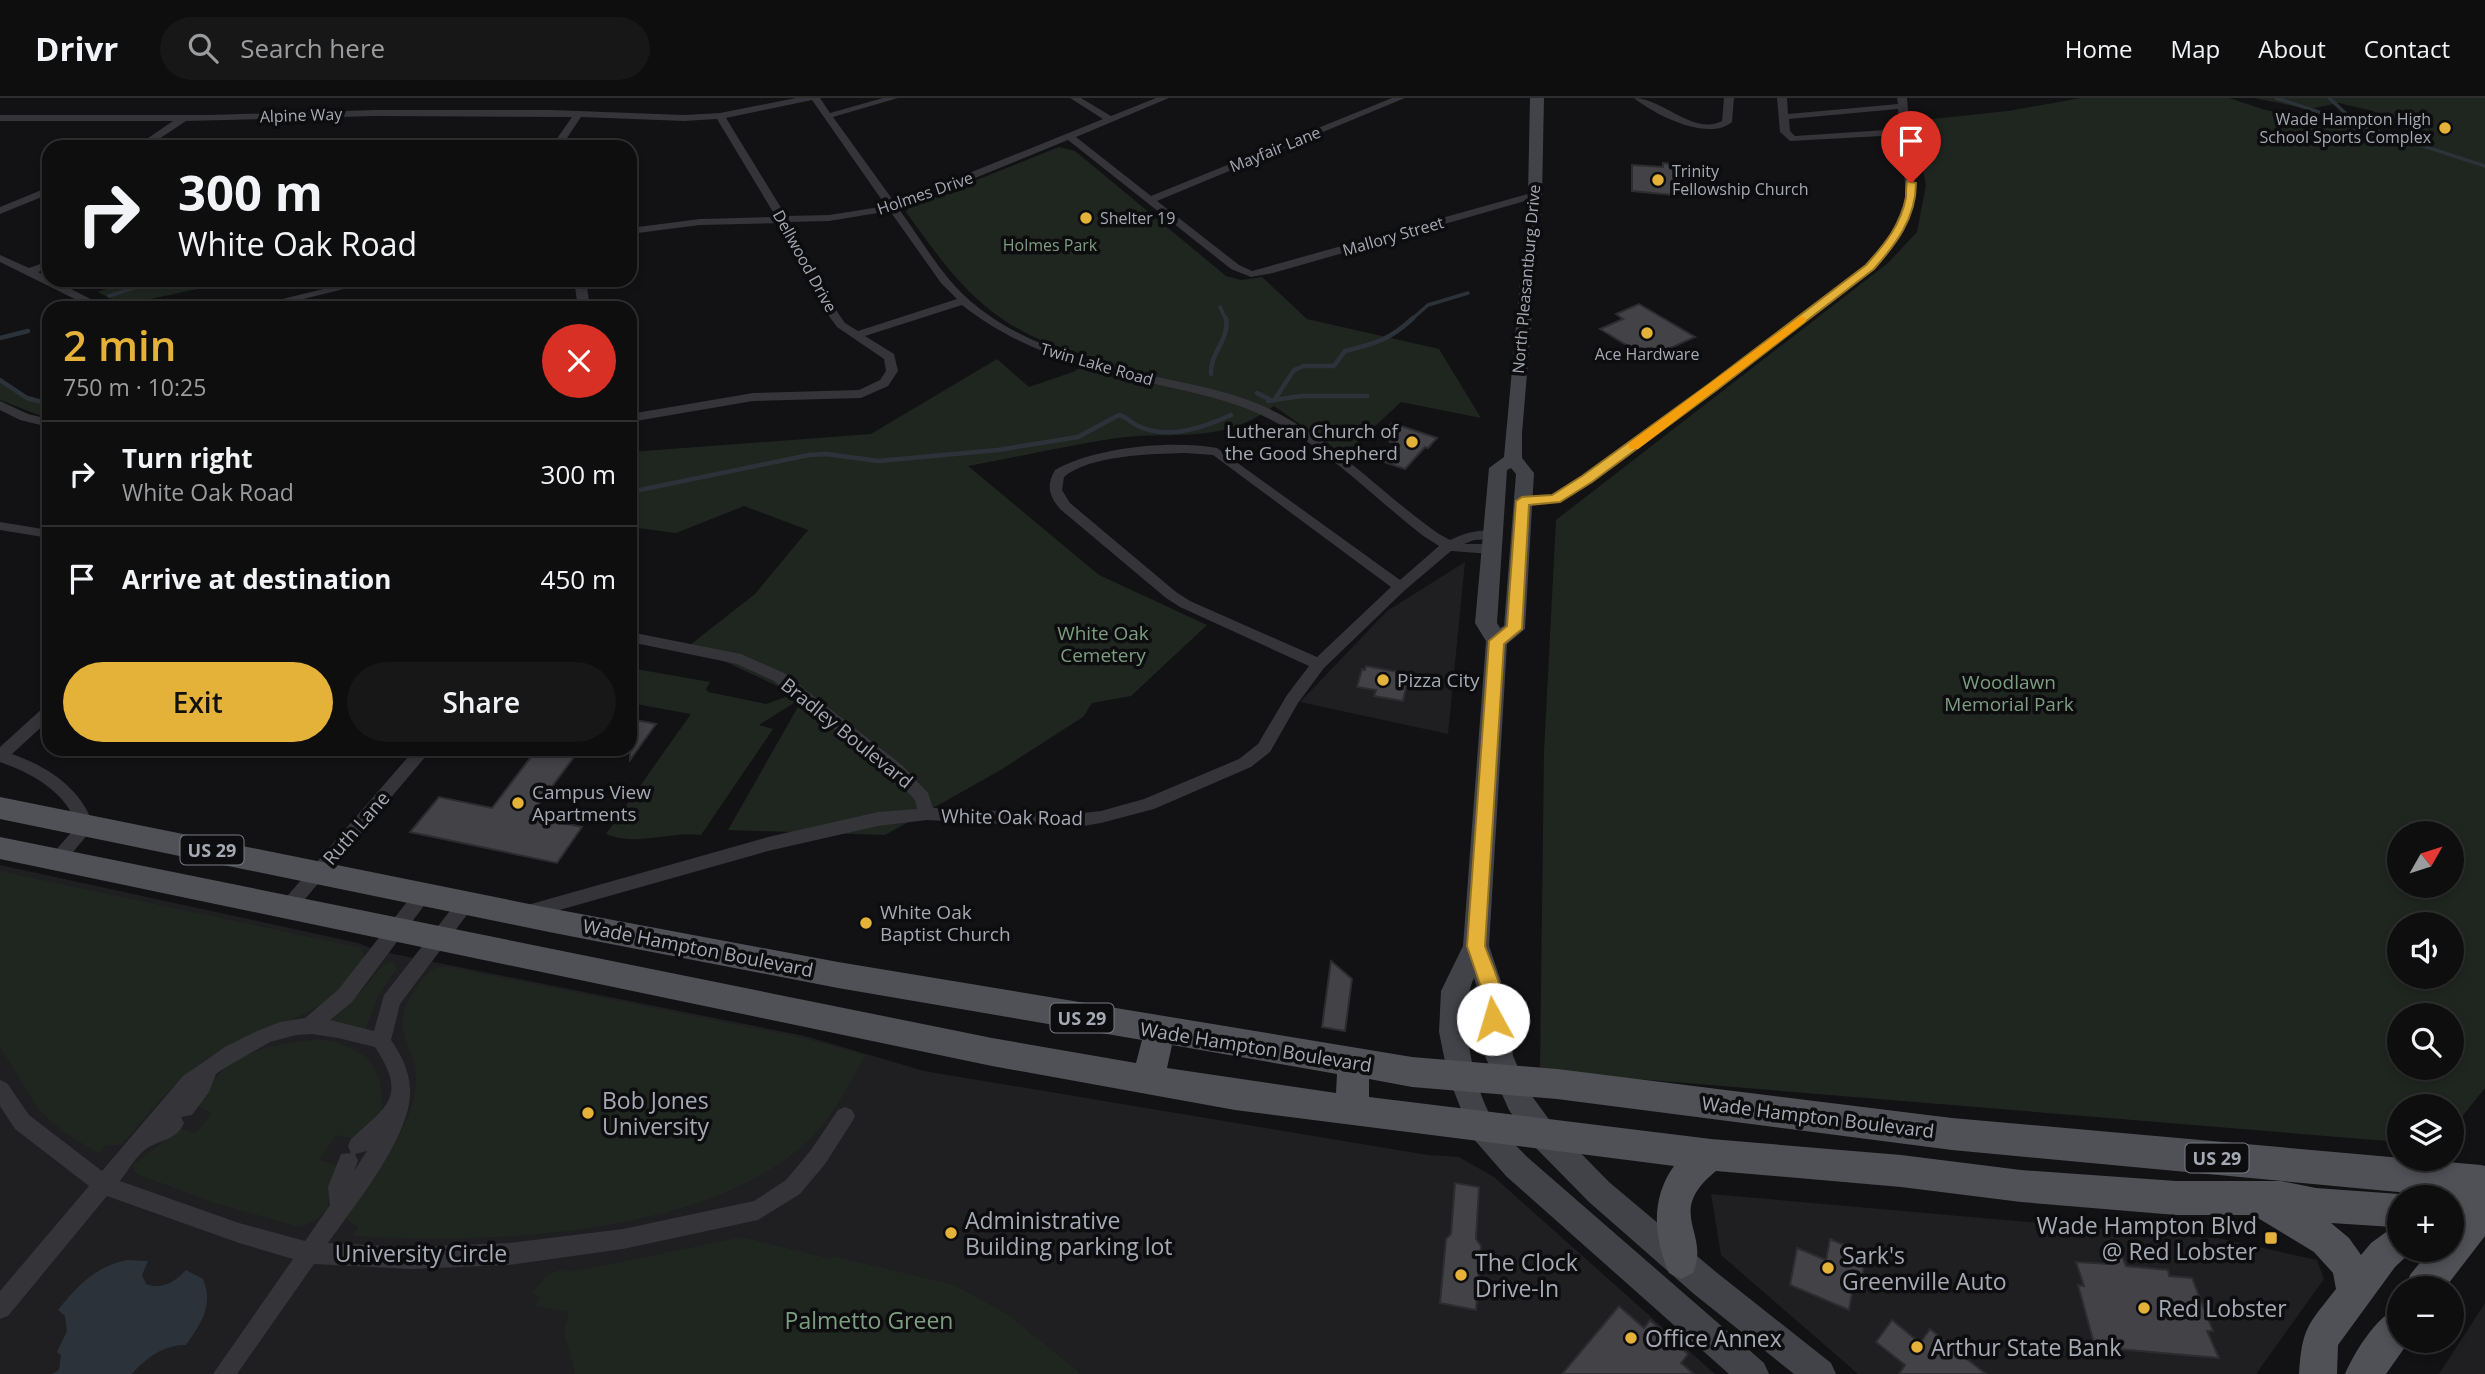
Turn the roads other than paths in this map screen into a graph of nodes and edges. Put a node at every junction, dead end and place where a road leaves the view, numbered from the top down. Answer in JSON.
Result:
{"nodes":[{"id":1,"x":813,"y":98,"type":"edge"},
{"id":2,"x":893,"y":98,"type":"edge"},
{"id":3,"x":1076,"y":98,"type":"edge"},
{"id":4,"x":1164,"y":98,"type":"edge"},
{"id":5,"x":1400,"y":98,"type":"edge"},
{"id":6,"x":1537,"y":98,"type":"edge"},
{"id":7,"x":1639,"y":98,"type":"edge"},
{"id":8,"x":1729,"y":98,"type":"edge"},
{"id":9,"x":1782,"y":98,"type":"edge"},
{"id":10,"x":1902,"y":102,"type":"edge"},
{"id":11,"x":578,"y":114,"type":"junction"},
{"id":12,"x":720,"y":116,"type":"junction"},
{"id":13,"x":828,"y":116,"type":"junction"},
{"id":14,"x":1784,"y":117,"type":"junction"},
{"id":15,"x":0,"y":118,"type":"edge"},
{"id":16,"x":184,"y":118,"type":"junction"},
{"id":17,"x":1111,"y":120,"type":"junction"},
{"id":18,"x":1905,"y":132,"type":"junction"},
{"id":19,"x":1070,"y":136,"type":"junction"},
{"id":20,"x":150,"y":140,"type":"edge"},
{"id":21,"x":561,"y":140,"type":"edge"},
{"id":22,"x":42,"y":193,"type":"edge"},
{"id":23,"x":1535,"y":195,"type":"junction"},
{"id":24,"x":1150,"y":200,"type":"junction"},
{"id":25,"x":891,"y":208,"type":"junction"},
{"id":26,"x":0,"y":211,"type":"edge"},
{"id":27,"x":783,"y":219,"type":"junction"},
{"id":28,"x":637,"y":231,"type":"edge"},
{"id":29,"x":0,"y":258,"type":"edge"},
{"id":30,"x":42,"y":267,"type":"edge"},
{"id":31,"x":29,"y":272,"type":"junction"},
{"id":32,"x":42,"y":278,"type":"edge"},
{"id":33,"x":59,"y":287,"type":"edge"},
{"id":34,"x":344,"y":287,"type":"edge"},
{"id":35,"x":88,"y":301,"type":"edge"},
{"id":36,"x":282,"y":301,"type":"edge"},
{"id":37,"x":962,"y":301,"type":"junction"},
{"id":38,"x":856,"y":335,"type":"junction"},
{"id":39,"x":0,"y":405,"type":"edge"},
{"id":40,"x":637,"y":417,"type":"edge"},
{"id":41,"x":42,"y":421,"type":"edge"},
{"id":42,"x":1513,"y":460,"type":"junction"},
{"id":43,"x":1522,"y":501,"type":"junction"},
{"id":44,"x":0,"y":526,"type":"edge"},
{"id":45,"x":42,"y":533,"type":"edge"},
{"id":46,"x":1491,"y":543,"type":"junction"},
{"id":47,"x":1449,"y":545,"type":"junction"},
{"id":48,"x":1400,"y":587,"type":"junction"},
{"id":49,"x":637,"y":638,"type":"edge"},
{"id":50,"x":1497,"y":641,"type":"junction"},
{"id":51,"x":1319,"y":664,"type":"junction"},
{"id":52,"x":42,"y":717,"type":"edge"},
{"id":53,"x":0,"y":756,"type":"edge"},
{"id":54,"x":418,"y":756,"type":"edge"},
{"id":55,"x":0,"y":808,"type":"edge"},
{"id":56,"x":927,"y":814,"type":"junction"},
{"id":57,"x":86,"y":827,"type":"junction"},
{"id":58,"x":0,"y":848,"type":"edge"},
{"id":59,"x":56,"y":860,"type":"junction"},
{"id":60,"x":317,"y":873,"type":"junction"},
{"id":61,"x":423,"y":894,"type":"junction"},
{"id":62,"x":466,"y":903,"type":"junction"},
{"id":63,"x":288,"y":907,"type":"junction"},
{"id":64,"x":522,"y":914,"type":"junction"},
{"id":65,"x":396,"y":929,"type":"junction"},
{"id":66,"x":632,"y":936,"type":"junction"},
{"id":67,"x":440,"y":939,"type":"junction"},
{"id":68,"x":1476,"y":946,"type":"junction"},
{"id":69,"x":612,"y":973,"type":"junction"},
{"id":70,"x":309,"y":1026,"type":"junction"},
{"id":71,"x":1160,"y":1031,"type":"junction"},
{"id":72,"x":381,"y":1041,"type":"junction"},
{"id":73,"x":1354,"y":1062,"type":"junction"},
{"id":74,"x":208,"y":1069,"type":"junction"},
{"id":75,"x":1462,"y":1076,"type":"junction"},
{"id":76,"x":1148,"y":1079,"type":"junction"},
{"id":77,"x":1508,"y":1080,"type":"junction"},
{"id":78,"x":0,"y":1089,"type":"edge"},
{"id":79,"x":398,"y":1108,"type":"junction"},
{"id":80,"x":1352,"y":1110,"type":"junction"},
{"id":81,"x":845,"y":1116,"type":"dead end"},
{"id":82,"x":1482,"y":1128,"type":"junction"},
{"id":83,"x":1543,"y":1135,"type":"junction"},
{"id":84,"x":140,"y":1139,"type":"junction"},
{"id":85,"x":1711,"y":1155,"type":"junction"},
{"id":86,"x":2484,"y":1179,"type":"edge"},
{"id":87,"x":104,"y":1185,"type":"junction"},
{"id":88,"x":2265,"y":1198,"type":"junction"},
{"id":89,"x":341,"y":1208,"type":"junction"},
{"id":90,"x":2387,"y":1209,"type":"edge"},
{"id":91,"x":2467,"y":1212,"type":"edge"},
{"id":92,"x":2387,"y":1252,"type":"edge"},
{"id":93,"x":310,"y":1253,"type":"junction"},
{"id":94,"x":1681,"y":1261,"type":"junction"},
{"id":95,"x":2354,"y":1293,"type":"junction"},
{"id":96,"x":0,"y":1308,"type":"edge"},
{"id":97,"x":2387,"y":1342,"type":"edge"},
{"id":98,"x":224,"y":1374,"type":"edge"},
{"id":99,"x":1753,"y":1374,"type":"edge"},
{"id":100,"x":1820,"y":1374,"type":"edge"},
{"id":101,"x":2318,"y":1374,"type":"edge"},
{"id":102,"x":2364,"y":1374,"type":"edge"}],
"edges":[{"from":1,"to":12,"type":"street","name":"Alpine Way"},
{"from":1,"to":13,"type":"street","name":"Twin Lake Road"},
{"from":2,"to":13,"type":"street"},
{"from":3,"to":17,"type":"street"},
{"from":4,"to":17,"type":"street","name":"Holmes Drive"},
{"from":5,"to":24,"type":"street","name":"Mayfair Lane"},
{"from":6,"to":23,"type":"main road","name":"North Pleasantburg Drive"},
{"from":7,"to":8,"type":"street"},
{"from":9,"to":14,"type":"street"},
{"from":10,"to":14,"type":"street"},
{"from":10,"to":18,"type":"street"},
{"from":11,"to":12,"type":"street","name":"Alpine Way"},
{"from":11,"to":16,"type":"street","name":"Alpine Way"},
{"from":11,"to":21,"type":"street"},
{"from":12,"to":27,"type":"street","name":"Dellwood Drive"},
{"from":13,"to":25,"type":"street","name":"Twin Lake Road"},
{"from":14,"to":18,"type":"street"},
{"from":15,"to":16,"type":"street","name":"Alpine Way"},
{"from":16,"to":20,"type":"street"},
{"from":17,"to":19,"type":"street","name":"Holmes Drive"},
{"from":18,"to":43,"type":"street"},
{"from":19,"to":24,"type":"street"},
{"from":19,"to":25,"type":"street","name":"Holmes Drive"},
{"from":22,"to":26,"type":"street"},
{"from":23,"to":24,"type":"street","name":"Mallory Street"},
{"from":23,"to":42,"type":"main road","name":"North Pleasantburg Drive"},
{"from":25,"to":27,"type":"street","name":"Holmes Drive"},
{"from":25,"to":37,"type":"street","name":"Twin Lake Road"},
{"from":27,"to":28,"type":"street","name":"Holmes Drive"},
{"from":27,"to":38,"type":"street","name":"Dellwood Drive"},
{"from":29,"to":31,"type":"street"},
{"from":30,"to":31,"type":"street"},
{"from":31,"to":32,"type":"street"},
{"from":33,"to":35,"type":"street"},
{"from":34,"to":36,"type":"street"},
{"from":37,"to":38,"type":"street"},
{"from":37,"to":47,"type":"street","name":"Twin Lake Road"},
{"from":38,"to":40,"type":"street","name":"Dellwood Drive"},
{"from":39,"to":41,"type":"street"},
{"from":42,"to":43,"type":"main road","name":"North Pleasantburg Drive"},
{"from":42,"to":46,"type":"main road"},
{"from":43,"to":50,"type":"main road","name":"North Pleasantburg Drive"},
{"from":44,"to":45,"type":"street"},
{"from":46,"to":47,"type":"street"},
{"from":46,"to":50,"type":"main road"},
{"from":47,"to":48,"type":"street","name":"White Oak Road"},
{"from":48,"to":51,"type":"street","name":"White Oak Road"},
{"from":48,"to":51,"type":"street"},
{"from":49,"to":56,"type":"street","name":"Bradley Boulevard"},
{"from":50,"to":68,"type":"main road"},
{"from":51,"to":56,"type":"street","name":"White Oak Road"},
{"from":52,"to":53,"type":"street"},
{"from":53,"to":57,"type":"street"},
{"from":54,"to":60,"type":"street","name":"Ruth Lane"},
{"from":55,"to":57,"type":"main road","name":"Wade Hampton Boulevard","number":"US 29"},
{"from":56,"to":64,"type":"street","name":"White Oak Road"},
{"from":57,"to":59,"type":"street"},
{"from":57,"to":60,"type":"main road","name":"Wade Hampton Boulevard","number":"US 29"},
{"from":58,"to":59,"type":"main road","number":"US 29"},
{"from":59,"to":63,"type":"main road","number":"US 29"},
{"from":60,"to":61,"type":"main road","name":"Wade Hampton Boulevard","number":"US 29"},
{"from":60,"to":63,"type":"street","name":"Ruth Lane"},
{"from":61,"to":62,"type":"main road","name":"Wade Hampton Boulevard","number":"US 29"},
{"from":61,"to":65,"type":"street"},
{"from":62,"to":64,"type":"main road","name":"Wade Hampton Boulevard","number":"US 29"},
{"from":62,"to":67,"type":"street"},
{"from":63,"to":65,"type":"main road","number":"US 29"},
{"from":64,"to":66,"type":"main road","name":"Wade Hampton Boulevard","number":"US 29"},
{"from":65,"to":67,"type":"main road","number":"US 29"},
{"from":65,"to":70,"type":"street"},
{"from":66,"to":69,"type":"main road"},
{"from":66,"to":71,"type":"main road","name":"Wade Hampton Boulevard","number":"US 29"},
{"from":67,"to":69,"type":"main road","number":"US 29"},
{"from":67,"to":72,"type":"street"},
{"from":68,"to":75,"type":"main road"},
{"from":68,"to":77,"type":"main road"},
{"from":69,"to":76,"type":"main road","number":"US 29"},
{"from":70,"to":72,"type":"street"},
{"from":70,"to":74,"type":"street"},
{"from":71,"to":73,"type":"main road","name":"Wade Hampton Boulevard","number":"US 29"},
{"from":71,"to":76,"type":"main road"},
{"from":72,"to":79,"type":"street"},
{"from":73,"to":75,"type":"main road","name":"Wade Hampton Boulevard","number":"US 29"},
{"from":73,"to":80,"type":"main road"},
{"from":74,"to":84,"type":"street"},
{"from":74,"to":84,"type":"street"},
{"from":75,"to":77,"type":"main road","name":"Wade Hampton Boulevard","number":"US 29"},
{"from":75,"to":82,"type":"main road"},
{"from":76,"to":80,"type":"main road","number":"US 29"},
{"from":77,"to":83,"type":"main road"},
{"from":77,"to":86,"type":"main road","name":"Wade Hampton Boulevard","number":"US 29"},
{"from":78,"to":87,"type":"street","name":"University Circle"},
{"from":79,"to":89,"type":"street"},
{"from":79,"to":89,"type":"street"},
{"from":80,"to":82,"type":"main road","number":"US 29"},
{"from":81,"to":93,"type":"street","name":"University Circle"},
{"from":82,"to":83,"type":"main road","number":"US 29"},
{"from":82,"to":99,"type":"main road"},
{"from":83,"to":85,"type":"main road","number":"US 29"},
{"from":83,"to":94,"type":"main road"},
{"from":84,"to":87,"type":"street"},
{"from":85,"to":88,"type":"main road","number":"US 29"},
{"from":85,"to":94,"type":"main road"},
{"from":86,"to":88,"type":"main road"},
{"from":86,"to":91,"type":"main road"},
{"from":87,"to":93,"type":"street","name":"University Circle"},
{"from":87,"to":96,"type":"street"},
{"from":88,"to":90,"type":"main road","number":"US 29"},
{"from":88,"to":95,"type":"main road"},
{"from":89,"to":93,"type":"street"},
{"from":92,"to":95,"type":"main road"},
{"from":93,"to":98,"type":"street"},
{"from":94,"to":100,"type":"main road"},
{"from":95,"to":101,"type":"main road"},
{"from":97,"to":102,"type":"main road"}]}
